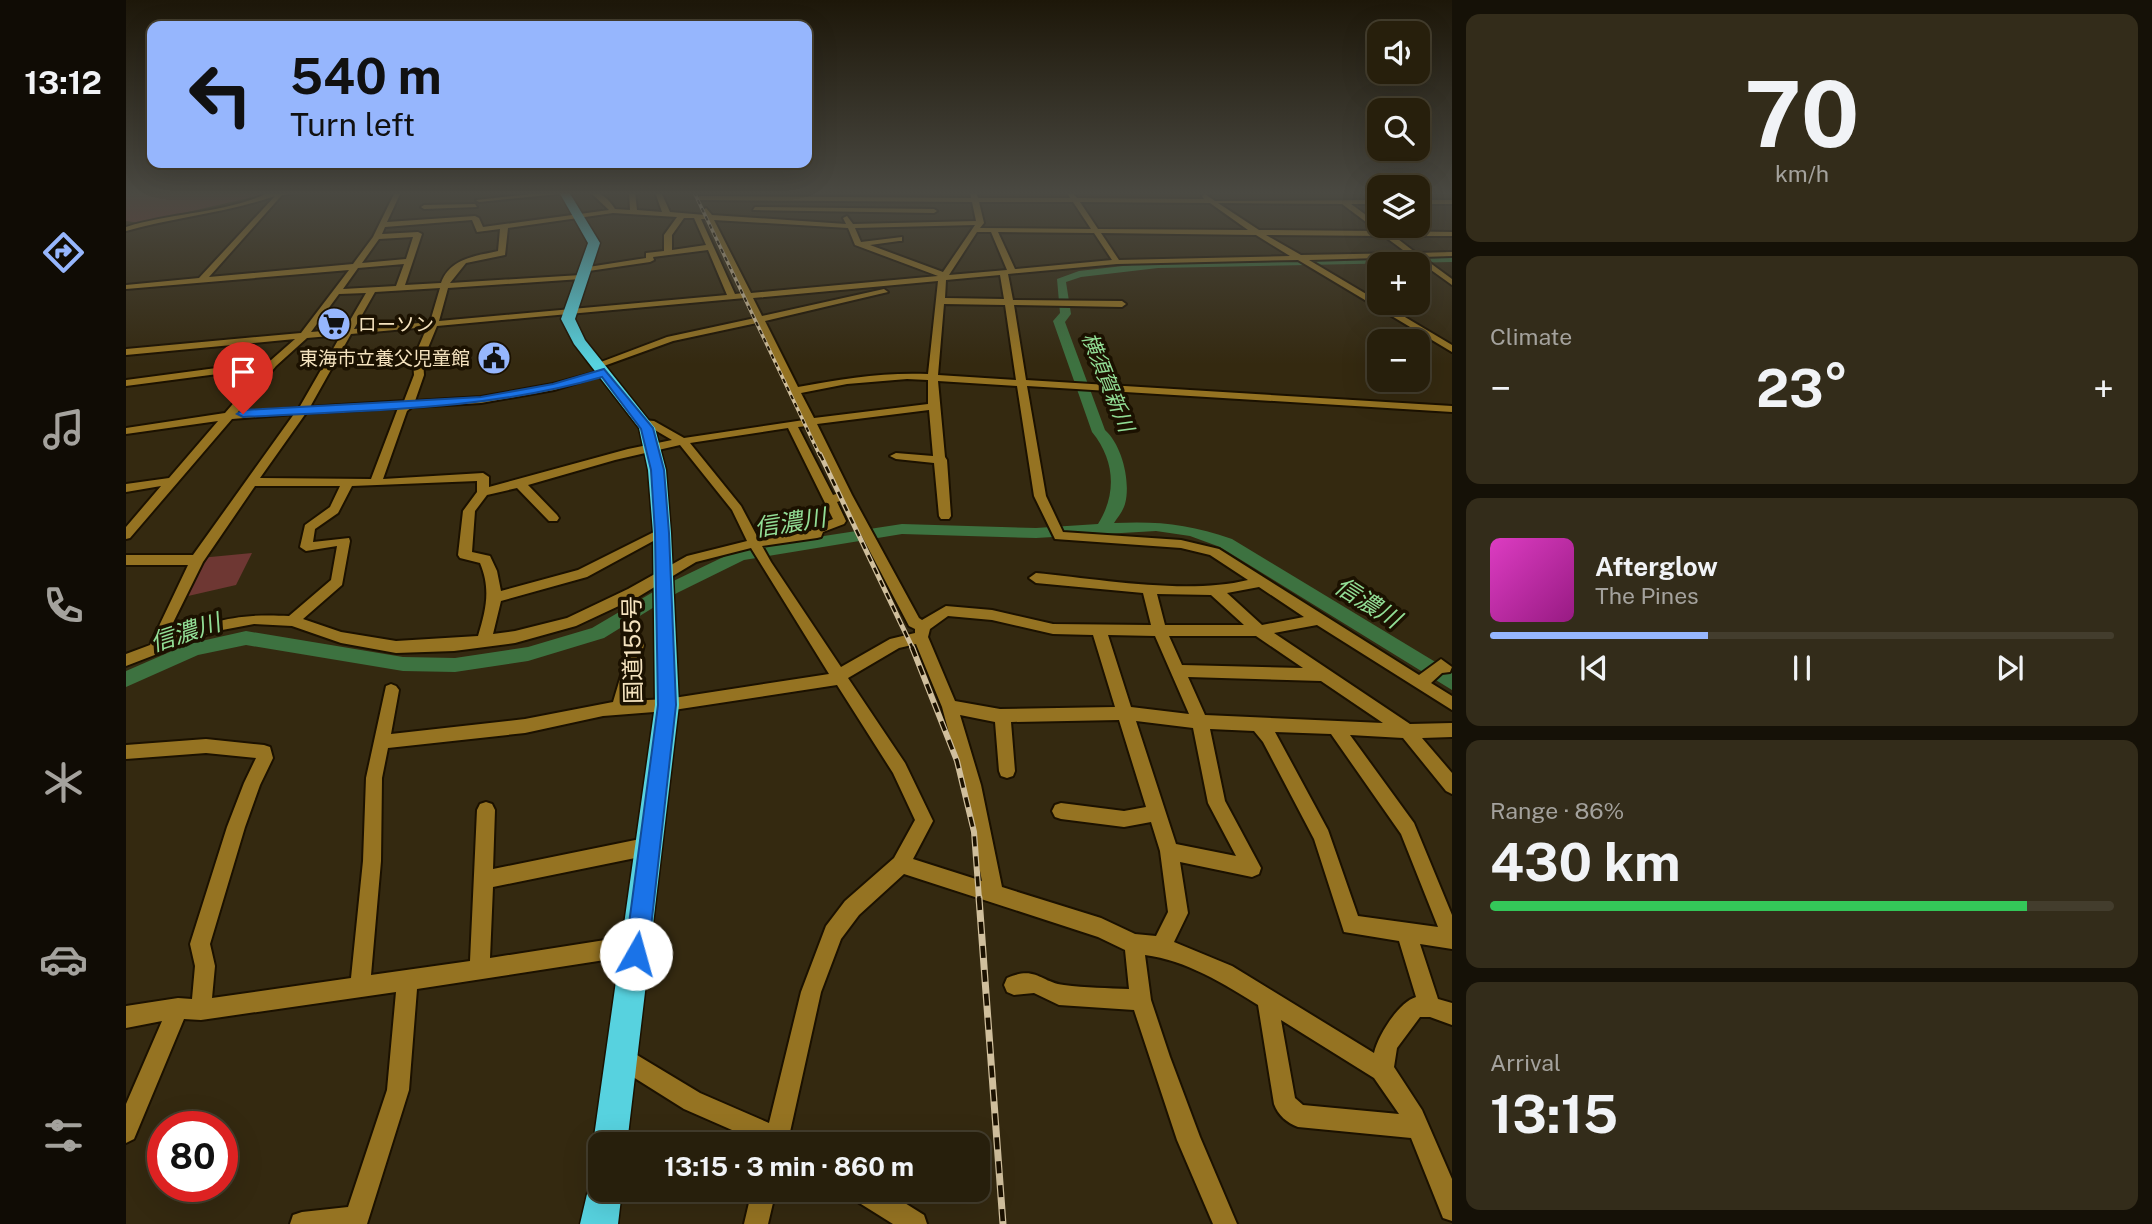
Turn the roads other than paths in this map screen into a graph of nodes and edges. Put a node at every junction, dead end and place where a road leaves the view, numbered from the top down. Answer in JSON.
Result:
{"nodes":[{"id":1,"x":229,"y":249,"type":"edge"},
{"id":2,"x":368,"y":249,"type":"edge"},
{"id":3,"x":413,"y":249,"type":"edge"},
{"id":4,"x":502,"y":249,"type":"edge"},
{"id":5,"x":592,"y":249,"type":"edge"},
{"id":6,"x":689,"y":249,"type":"edge"},
{"id":7,"x":713,"y":249,"type":"edge"},
{"id":8,"x":725,"y":249,"type":"edge"},
{"id":9,"x":873,"y":249,"type":"edge"},
{"id":10,"x":962,"y":249,"type":"edge"},
{"id":11,"x":1000,"y":249,"type":"edge"},
{"id":12,"x":1108,"y":249,"type":"edge"},
{"id":13,"x":1287,"y":249,"type":"edge"},
{"id":14,"x":668,"y":251,"type":"joint"},
{"id":15,"x":1452,"y":254,"type":"edge"},
{"id":16,"x":1430,"y":255,"type":"edge"},
{"id":17,"x":1367,"y":258,"type":"edge"},
{"id":18,"x":1305,"y":260,"type":"junction"},
{"id":19,"x":409,"y":261,"type":"junction"},
{"id":20,"x":1117,"y":262,"type":"junction"},
{"id":21,"x":377,"y":264,"type":"junction"},
{"id":22,"x":354,"y":267,"type":"junction"},
{"id":23,"x":1430,"y":267,"type":"edge"},
{"id":24,"x":1008,"y":272,"type":"junction"},
{"id":25,"x":371,"y":273,"type":"dead end"},
{"id":26,"x":583,"y":274,"type":"junction"},
{"id":27,"x":942,"y":277,"type":"junction"},
{"id":28,"x":202,"y":280,"type":"junction"},
{"id":29,"x":365,"y":282,"type":"dead end"},
{"id":30,"x":1452,"y":283,"type":"edge"},
{"id":31,"x":445,"y":284,"type":"junction"},
{"id":32,"x":895,"y":284,"type":"junction"},
{"id":33,"x":126,"y":287,"type":"edge"},
{"id":34,"x":400,"y":287,"type":"junction"},
{"id":35,"x":372,"y":289,"type":"junction"},
{"id":36,"x":358,"y":290,"type":"junction"},
{"id":37,"x":338,"y":292,"type":"junction"},
{"id":38,"x":748,"y":296,"type":"junction"},
{"id":39,"x":733,"y":298,"type":"junction"},
{"id":40,"x":942,"y":301,"type":"junction"},
{"id":41,"x":1009,"y":303,"type":"junction"},
{"id":42,"x":1122,"y":304,"type":"dead end"},
{"id":43,"x":569,"y":312,"type":"junction"},
{"id":44,"x":760,"y":320,"type":"junction"},
{"id":45,"x":433,"y":325,"type":"junction"},
{"id":46,"x":346,"y":332,"type":"junction"},
{"id":47,"x":304,"y":337,"type":"junction"},
{"id":48,"x":1452,"y":349,"type":"edge"},
{"id":49,"x":126,"y":352,"type":"edge"},
{"id":50,"x":273,"y":364,"type":"junction"},
{"id":51,"x":601,"y":369,"type":"junction"},
{"id":52,"x":934,"y":378,"type":"junction"},
{"id":53,"x":1022,"y":382,"type":"junction"},
{"id":54,"x":126,"y":383,"type":"edge"},
{"id":55,"x":794,"y":391,"type":"junction"},
{"id":56,"x":408,"y":405,"type":"junction"},
{"id":57,"x":934,"y":406,"type":"junction"},
{"id":58,"x":1452,"y":409,"type":"edge"},
{"id":59,"x":302,"y":411,"type":"junction"},
{"id":60,"x":228,"y":416,"type":"junction"},
{"id":61,"x":643,"y":423,"type":"junction"},
{"id":62,"x":810,"y":423,"type":"junction"},
{"id":63,"x":792,"y":425,"type":"junction"},
{"id":64,"x":126,"y":431,"type":"edge"},
{"id":65,"x":682,"y":442,"type":"junction"},
{"id":66,"x":653,"y":447,"type":"junction"},
{"id":67,"x":897,"y":456,"type":"dead end"},
{"id":68,"x":941,"y":460,"type":"junction"},
{"id":69,"x":173,"y":481,"type":"junction"},
{"id":70,"x":253,"y":482,"type":"junction"},
{"id":71,"x":348,"y":482,"type":"junction"},
{"id":72,"x":376,"y":483,"type":"junction"},
{"id":73,"x":520,"y":484,"type":"junction"},
{"id":74,"x":126,"y":488,"type":"edge"},
{"id":75,"x":483,"y":492,"type":"junction"},
{"id":76,"x":846,"y":495,"type":"junction"},
{"id":77,"x":830,"y":500,"type":"junction"},
{"id":78,"x":946,"y":516,"type":"dead end"},
{"id":79,"x":553,"y":518,"type":"dead end"},
{"id":80,"x":662,"y":533,"type":"junction"},
{"id":81,"x":126,"y":535,"type":"edge"},
{"id":82,"x":756,"y":545,"type":"junction"},
{"id":83,"x":126,"y":560,"type":"edge"},
{"id":84,"x":197,"y":560,"type":"junction"},
{"id":85,"x":664,"y":577,"type":"junction"},
{"id":86,"x":1036,"y":578,"type":"dead end"},
{"id":87,"x":1259,"y":582,"type":"junction"},
{"id":88,"x":1149,"y":588,"type":"junction"},
{"id":89,"x":1213,"y":589,"type":"junction"},
{"id":90,"x":496,"y":597,"type":"junction"},
{"id":91,"x":1319,"y":619,"type":"junction"},
{"id":92,"x":292,"y":621,"type":"junction"},
{"id":93,"x":1159,"y":629,"type":"junction"},
{"id":94,"x":1099,"y":630,"type":"junction"},
{"id":95,"x":1259,"y":631,"type":"junction"},
{"id":96,"x":922,"y":632,"type":"junction"},
{"id":97,"x":484,"y":641,"type":"junction"},
{"id":98,"x":637,"y":645,"type":"dead end"},
{"id":99,"x":157,"y":649,"type":"junction"},
{"id":100,"x":126,"y":660,"type":"edge"},
{"id":101,"x":1178,"y":671,"type":"junction"},
{"id":102,"x":1324,"y":676,"type":"junction"},
{"id":103,"x":838,"y":678,"type":"junction"},
{"id":104,"x":391,"y":690,"type":"dead end"},
{"id":105,"x":1452,"y":704,"type":"edge"},
{"id":106,"x":667,"y":705,"type":"junction"},
{"id":107,"x":950,"y":707,"type":"junction"},
{"id":108,"x":619,"y":708,"type":"junction"},
{"id":109,"x":1125,"y":713,"type":"junction"},
{"id":110,"x":1002,"y":716,"type":"junction"},
{"id":111,"x":1200,"y":722,"type":"junction"},
{"id":112,"x":1258,"y":724,"type":"junction"},
{"id":113,"x":1335,"y":728,"type":"junction"},
{"id":114,"x":1452,"y":730,"type":"edge"},
{"id":115,"x":1408,"y":731,"type":"junction"},
{"id":116,"x":382,"y":742,"type":"junction"},
{"id":117,"x":126,"y":752,"type":"edge"},
{"id":118,"x":1007,"y":771,"type":"dead end"},
{"id":119,"x":1452,"y":786,"type":"edge"},
{"id":120,"x":486,"y":810,"type":"dead end"},
{"id":121,"x":1061,"y":811,"type":"dead end"},
{"id":122,"x":1157,"y":813,"type":"junction"},
{"id":123,"x":650,"y":846,"type":"junction"},
{"id":124,"x":1169,"y":851,"type":"junction"},
{"id":125,"x":901,"y":864,"type":"junction"},
{"id":126,"x":483,"y":880,"type":"junction"},
{"id":127,"x":994,"y":895,"type":"junction"},
{"id":128,"x":1407,"y":935,"type":"junction"},
{"id":129,"x":1134,"y":944,"type":"junction"},
{"id":130,"x":637,"y":945,"type":"junction"},
{"id":131,"x":1161,"y":947,"type":"junction"},
{"id":132,"x":480,"y":970,"type":"junction"},
{"id":133,"x":408,"y":979,"type":"junction"},
{"id":134,"x":1014,"y":985,"type":"dead end"},
{"id":135,"x":360,"y":986,"type":"junction"},
{"id":136,"x":1267,"y":998,"type":"junction"},
{"id":137,"x":1141,"y":1000,"type":"junction"},
{"id":138,"x":1430,"y":1007,"type":"junction"},
{"id":139,"x":178,"y":1008,"type":"junction"},
{"id":140,"x":201,"y":1010,"type":"junction"},
{"id":141,"x":1452,"y":1014,"type":"edge"},
{"id":142,"x":126,"y":1017,"type":"edge"},
{"id":143,"x":622,"y":1057,"type":"junction"},
{"id":144,"x":1382,"y":1070,"type":"junction"},
{"id":145,"x":1417,"y":1127,"type":"junction"},
{"id":146,"x":126,"y":1131,"type":"edge"},
{"id":147,"x":612,"y":1132,"type":"edge"},
{"id":148,"x":759,"y":1132,"type":"edge"},
{"id":149,"x":783,"y":1132,"type":"edge"},
{"id":150,"x":603,"y":1202,"type":"edge"},
{"id":151,"x":761,"y":1202,"type":"edge"},
{"id":152,"x":881,"y":1202,"type":"edge"},
{"id":153,"x":1452,"y":1209,"type":"edge"},
{"id":154,"x":356,"y":1222,"type":"edge"},
{"id":155,"x":302,"y":1224,"type":"edge"},
{"id":156,"x":600,"y":1224,"type":"edge"},
{"id":157,"x":756,"y":1224,"type":"edge"},
{"id":158,"x":915,"y":1224,"type":"edge"},
{"id":159,"x":1225,"y":1224,"type":"edge"}],
"edges":[{"from":1,"to":28,"type":"street"},
{"from":2,"to":22,"type":"street"},
{"from":3,"to":19,"type":"street"},
{"from":4,"to":31,"type":"street"},
{"from":5,"to":26,"type":"highway"},
{"from":6,"to":14,"type":"street"},
{"from":7,"to":39,"type":"street"},
{"from":8,"to":38,"type":"street"},
{"from":9,"to":27,"type":"street"},
{"from":10,"to":27,"type":"street"},
{"from":11,"to":24,"type":"street"},
{"from":12,"to":20,"type":"street"},
{"from":13,"to":18,"type":"street"},
{"from":14,"to":26,"type":"street"},
{"from":15,"to":16,"type":"street"},
{"from":17,"to":18,"type":"street"},
{"from":18,"to":20,"type":"street"},
{"from":18,"to":48,"type":"street"},
{"from":19,"to":21,"type":"street"},
{"from":19,"to":34,"type":"street"},
{"from":20,"to":24,"type":"street"},
{"from":21,"to":22,"type":"street"},
{"from":21,"to":25,"type":"street"},
{"from":22,"to":28,"type":"street"},
{"from":22,"to":37,"type":"street"},
{"from":23,"to":30,"type":"street"},
{"from":24,"to":27,"type":"street"},
{"from":24,"to":41,"type":"street"},
{"from":26,"to":31,"type":"street"},
{"from":26,"to":43,"type":"highway"},
{"from":27,"to":32,"type":"street"},
{"from":27,"to":40,"type":"street"},
{"from":28,"to":33,"type":"street"},
{"from":29,"to":36,"type":"street"},
{"from":31,"to":34,"type":"street"},
{"from":31,"to":45,"type":"street"},
{"from":32,"to":38,"type":"street"},
{"from":32,"to":44,"type":"street"},
{"from":34,"to":35,"type":"street"},
{"from":35,"to":36,"type":"street"},
{"from":35,"to":46,"type":"street"},
{"from":36,"to":37,"type":"street"},
{"from":37,"to":47,"type":"street"},
{"from":38,"to":39,"type":"street"},
{"from":38,"to":44,"type":"street"},
{"from":39,"to":43,"type":"street"},
{"from":40,"to":41,"type":"street"},
{"from":40,"to":52,"type":"street"},
{"from":41,"to":42,"type":"street"},
{"from":41,"to":53,"type":"street"},
{"from":43,"to":45,"type":"street"},
{"from":43,"to":51,"type":"highway","name":"国道155号"},
{"from":44,"to":51,"type":"street"},
{"from":44,"to":55,"type":"street"},
{"from":45,"to":46,"type":"street"},
{"from":45,"to":56,"type":"street"},
{"from":46,"to":47,"type":"street"},
{"from":46,"to":59,"type":"street"},
{"from":47,"to":49,"type":"street"},
{"from":47,"to":50,"type":"street"},
{"from":50,"to":54,"type":"street"},
{"from":50,"to":60,"type":"street"},
{"from":51,"to":56,"type":"street"},
{"from":51,"to":61,"type":"highway","name":"国道155号"},
{"from":52,"to":53,"type":"street"},
{"from":52,"to":55,"type":"street"},
{"from":52,"to":57,"type":"street"},
{"from":53,"to":58,"type":"street"},
{"from":53,"to":87,"type":"street"},
{"from":55,"to":62,"type":"street"},
{"from":56,"to":59,"type":"street"},
{"from":56,"to":72,"type":"street"},
{"from":57,"to":62,"type":"street"},
{"from":57,"to":68,"type":"street"},
{"from":59,"to":60,"type":"street"},
{"from":59,"to":70,"type":"street"},
{"from":60,"to":64,"type":"street"},
{"from":60,"to":69,"type":"street"},
{"from":61,"to":65,"type":"street"},
{"from":61,"to":66,"type":"highway","name":"国道155号"},
{"from":62,"to":63,"type":"street"},
{"from":62,"to":76,"type":"street"},
{"from":63,"to":65,"type":"street"},
{"from":63,"to":77,"type":"street"},
{"from":65,"to":66,"type":"street"},
{"from":65,"to":82,"type":"street"},
{"from":66,"to":73,"type":"street"},
{"from":66,"to":80,"type":"highway","name":"国道155号"},
{"from":67,"to":68,"type":"street"},
{"from":68,"to":78,"type":"street"},
{"from":69,"to":74,"type":"street"},
{"from":69,"to":81,"type":"street"},
{"from":70,"to":71,"type":"street"},
{"from":70,"to":84,"type":"street"},
{"from":71,"to":72,"type":"street"},
{"from":71,"to":92,"type":"street"},
{"from":72,"to":75,"type":"street"},
{"from":73,"to":75,"type":"street"},
{"from":73,"to":79,"type":"street"},
{"from":75,"to":90,"type":"street"},
{"from":76,"to":77,"type":"street"},
{"from":76,"to":96,"type":"street"},
{"from":77,"to":82,"type":"street"},
{"from":80,"to":85,"type":"highway","name":"国道155号"},
{"from":80,"to":90,"type":"street"},
{"from":82,"to":85,"type":"street"},
{"from":82,"to":103,"type":"street"},
{"from":83,"to":84,"type":"street"},
{"from":84,"to":99,"type":"street"},
{"from":85,"to":97,"type":"street"},
{"from":85,"to":106,"type":"highway","name":"国道155号"},
{"from":86,"to":88,"type":"street"},
{"from":87,"to":89,"type":"street"},
{"from":87,"to":91,"type":"street"},
{"from":88,"to":89,"type":"street"},
{"from":88,"to":93,"type":"street"},
{"from":89,"to":95,"type":"street"},
{"from":90,"to":97,"type":"street"},
{"from":91,"to":95,"type":"street"},
{"from":91,"to":105,"type":"street"},
{"from":92,"to":97,"type":"street"},
{"from":92,"to":99,"type":"street"},
{"from":93,"to":94,"type":"street"},
{"from":93,"to":95,"type":"street"},
{"from":93,"to":101,"type":"street"},
{"from":94,"to":96,"type":"street"},
{"from":94,"to":109,"type":"street"},
{"from":95,"to":102,"type":"street"},
{"from":96,"to":103,"type":"street"},
{"from":96,"to":107,"type":"street"},
{"from":98,"to":108,"type":"street"},
{"from":99,"to":100,"type":"street"},
{"from":101,"to":102,"type":"street"},
{"from":101,"to":111,"type":"street"},
{"from":102,"to":115,"type":"street"},
{"from":103,"to":106,"type":"street"},
{"from":103,"to":125,"type":"street"},
{"from":104,"to":116,"type":"street"},
{"from":106,"to":108,"type":"street"},
{"from":106,"to":123,"type":"highway","name":"国道155号"},
{"from":107,"to":110,"type":"street"},
{"from":107,"to":127,"type":"street"},
{"from":108,"to":116,"type":"street"},
{"from":109,"to":110,"type":"street"},
{"from":109,"to":111,"type":"street"},
{"from":109,"to":122,"type":"street"},
{"from":110,"to":118,"type":"street"},
{"from":111,"to":112,"type":"street"},
{"from":111,"to":124,"type":"street"},
{"from":112,"to":113,"type":"street"},
{"from":112,"to":128,"type":"street"},
{"from":113,"to":115,"type":"street"},
{"from":113,"to":128,"type":"street"},
{"from":114,"to":115,"type":"street"},
{"from":115,"to":119,"type":"street"},
{"from":116,"to":135,"type":"street"},
{"from":117,"to":140,"type":"street"},
{"from":120,"to":126,"type":"street"},
{"from":121,"to":122,"type":"street"},
{"from":122,"to":124,"type":"street"},
{"from":123,"to":126,"type":"street"},
{"from":123,"to":130,"type":"highway","name":"国道155号"},
{"from":124,"to":131,"type":"street"},
{"from":125,"to":127,"type":"street"},
{"from":125,"to":149,"type":"street"},
{"from":126,"to":132,"type":"street"},
{"from":127,"to":129,"type":"street"},
{"from":128,"to":138,"type":"street"},
{"from":129,"to":131,"type":"street"},
{"from":129,"to":137,"type":"street"},
{"from":130,"to":132,"type":"street"},
{"from":130,"to":143,"type":"highway","name":"国道155号"},
{"from":131,"to":136,"type":"street"},
{"from":132,"to":133,"type":"street"},
{"from":133,"to":135,"type":"street"},
{"from":133,"to":154,"type":"street"},
{"from":134,"to":137,"type":"street"},
{"from":135,"to":140,"type":"street"},
{"from":136,"to":144,"type":"street"},
{"from":136,"to":145,"type":"street"},
{"from":137,"to":159,"type":"street"},
{"from":138,"to":141,"type":"street"},
{"from":138,"to":144,"type":"street"},
{"from":139,"to":140,"type":"street"},
{"from":139,"to":142,"type":"street"},
{"from":139,"to":146,"type":"street"},
{"from":143,"to":147,"type":"highway","name":"国道155号"},
{"from":143,"to":148,"type":"street"},
{"from":144,"to":145,"type":"street"},
{"from":145,"to":153,"type":"street"},
{"from":150,"to":156,"type":"highway"},
{"from":151,"to":157,"type":"street"},
{"from":152,"to":158,"type":"street"},
{"from":154,"to":155,"type":"street"}]}
